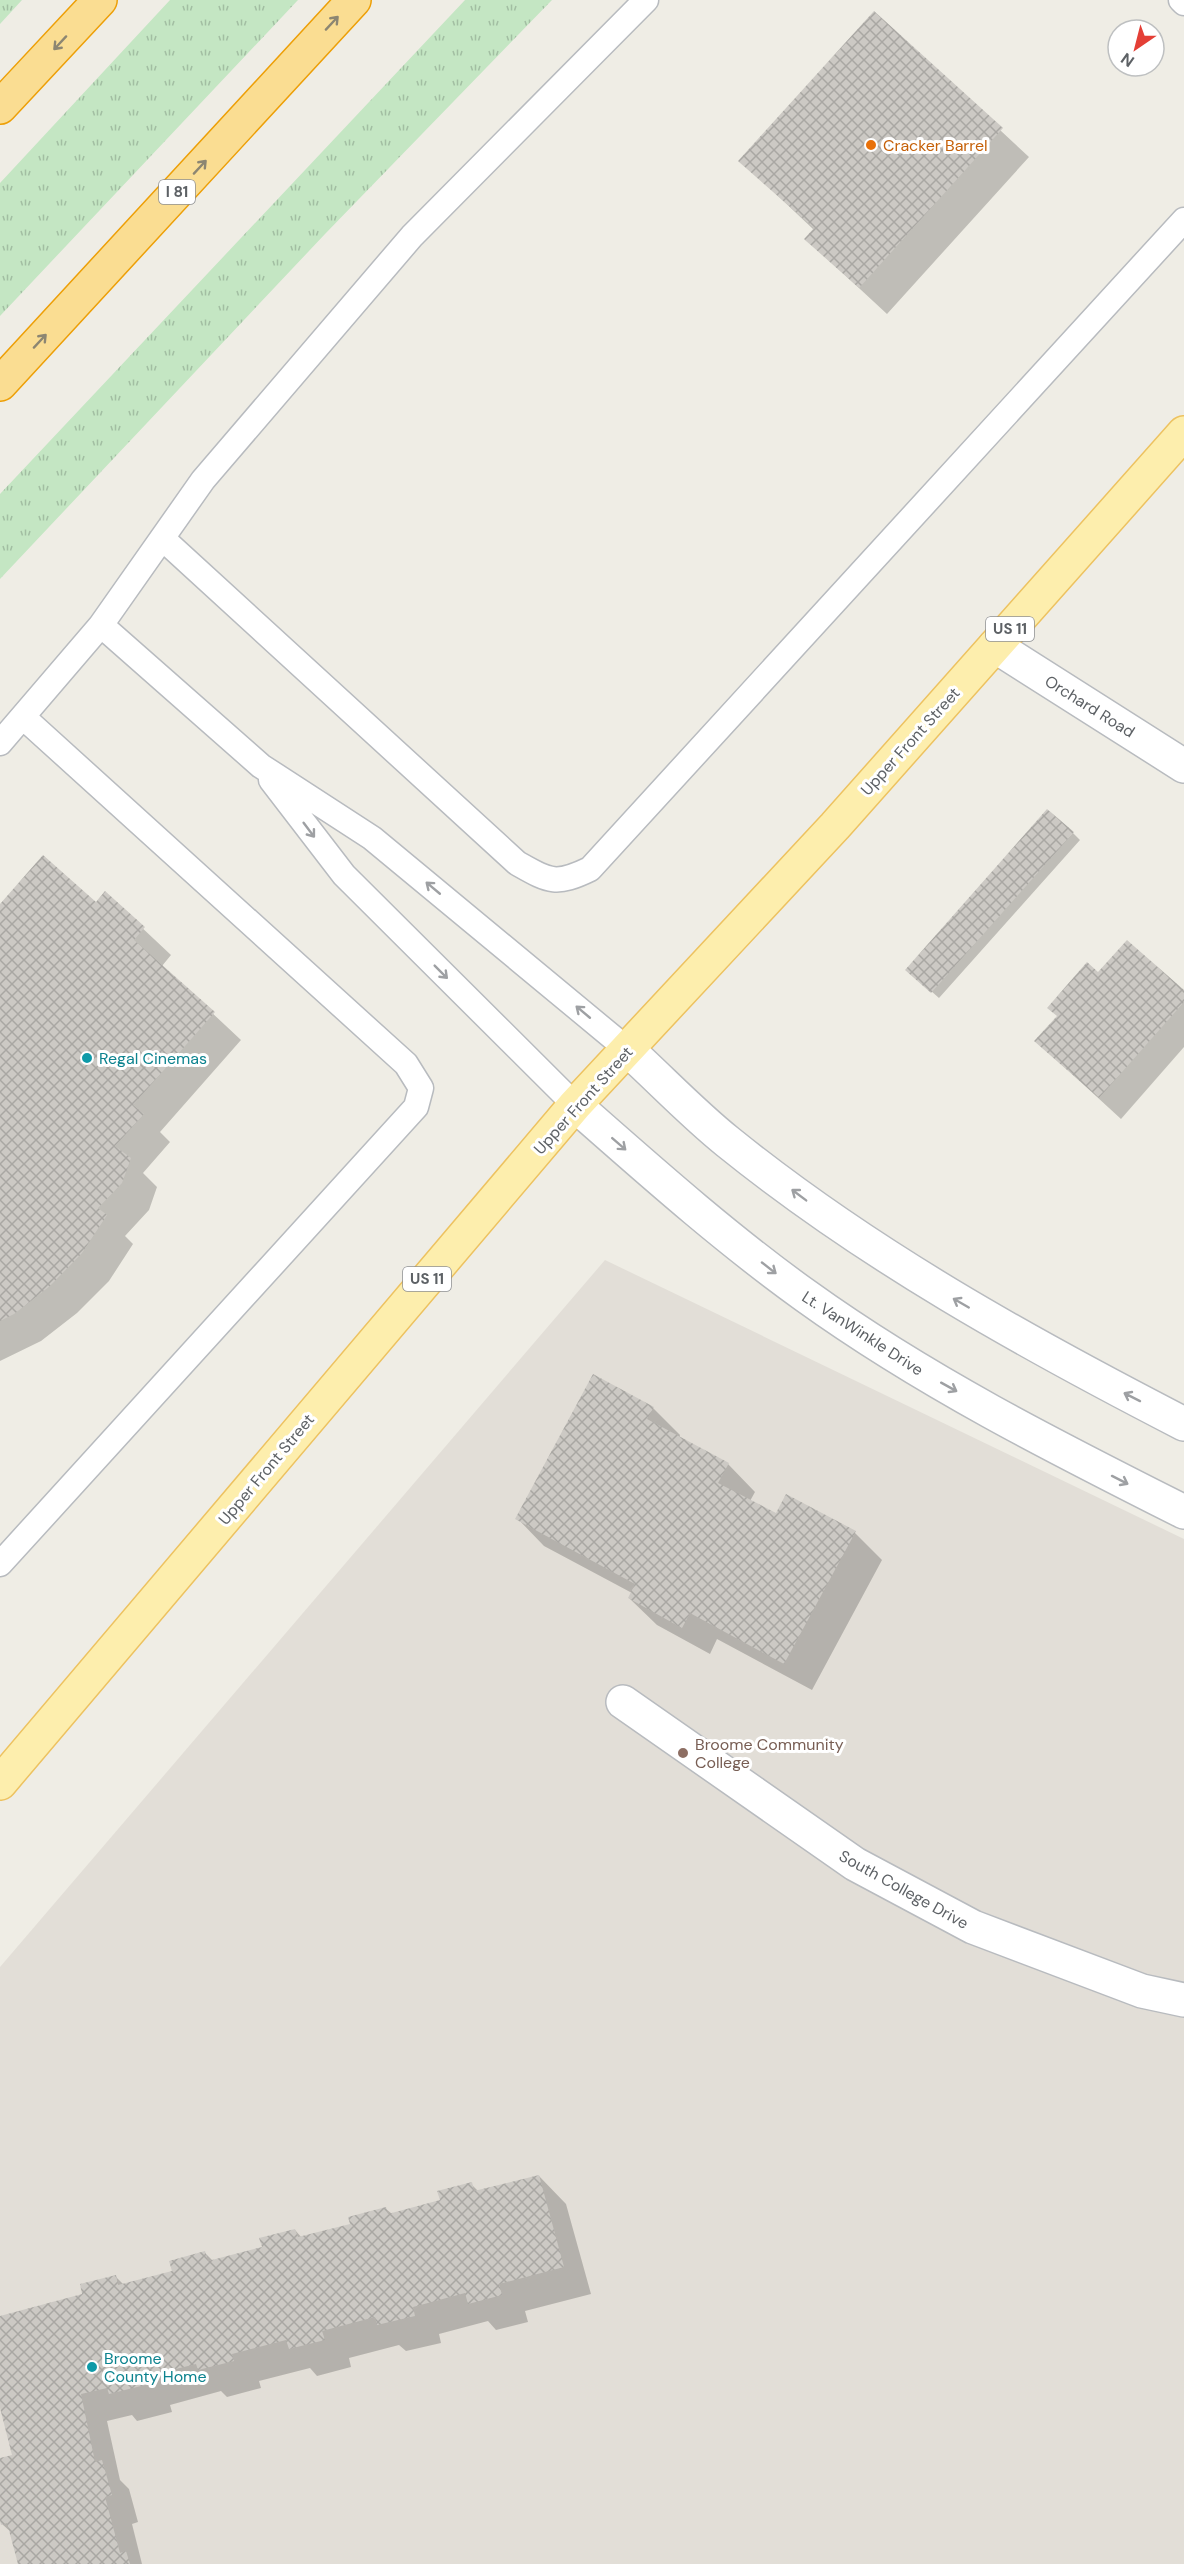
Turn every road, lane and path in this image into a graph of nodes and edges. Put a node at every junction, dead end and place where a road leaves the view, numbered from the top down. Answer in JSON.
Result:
{"nodes":[{"id":1,"x":100,"y":0,"type":"edge"},
{"id":2,"x":354,"y":0,"type":"edge"},
{"id":3,"x":646,"y":0,"type":"edge"},
{"id":4,"x":1180,"y":0,"type":"edge"},
{"id":5,"x":1184,"y":3,"type":"edge"},
{"id":6,"x":0,"y":107,"type":"edge"},
{"id":7,"x":1184,"y":220,"type":"edge"},
{"id":8,"x":0,"y":384,"type":"edge"},
{"id":9,"x":1184,"y":433,"type":"edge"},
{"id":10,"x":162,"y":538,"type":"junction"},
{"id":11,"x":100,"y":625,"type":"junction"},
{"id":12,"x":995,"y":646,"type":"junction"},
{"id":13,"x":23,"y":717,"type":"junction"},
{"id":14,"x":0,"y":743,"type":"edge"},
{"id":15,"x":261,"y":766,"type":"junction"},
{"id":16,"x":1184,"y":766,"type":"edge"},
{"id":17,"x":628,"y":1050,"type":"junction"},
{"id":18,"x":575,"y":1105,"type":"junction"},
{"id":19,"x":1184,"y":1424,"type":"edge"},
{"id":20,"x":1184,"y":1512,"type":"edge"},
{"id":21,"x":0,"y":1564,"type":"edge"},
{"id":22,"x":623,"y":1702,"type":"dead end"},
{"id":23,"x":0,"y":1784,"type":"edge"},
{"id":24,"x":1184,"y":2000,"type":"edge"}],
"edges":[{"from":1,"to":6,"type":"highway","one_way":true},
{"from":8,"to":2,"type":"highway","number":"I 81","one_way":true},
{"from":3,"to":10,"type":"lane"},
{"from":4,"to":5,"type":"lane"},
{"from":7,"to":10,"type":"lane"},
{"from":9,"to":12,"type":"main road","name":"Upper Front Street","number":"US 11"},
{"from":10,"to":11,"type":"lane"},
{"from":11,"to":13,"type":"lane"},
{"from":11,"to":15,"type":"lane"},
{"from":12,"to":16,"type":"street","name":"Orchard Road"},
{"from":12,"to":17,"type":"main road","name":"Upper Front Street","number":"US 11"},
{"from":13,"to":14,"type":"lane"},
{"from":13,"to":21,"type":"lane"},
{"from":17,"to":15,"type":"lane","one_way":true},
{"from":15,"to":18,"type":"lane","one_way":true},
{"from":17,"to":18,"type":"main road","name":"Upper Front Street","number":"US 11"},
{"from":19,"to":17,"type":"street","one_way":true},
{"from":18,"to":20,"type":"street","name":"Lt. VanWinkle Drive","one_way":true},
{"from":18,"to":23,"type":"main road","name":"Upper Front Street","number":"US 11"},
{"from":22,"to":24,"type":"street","name":"South College Drive"}]}
